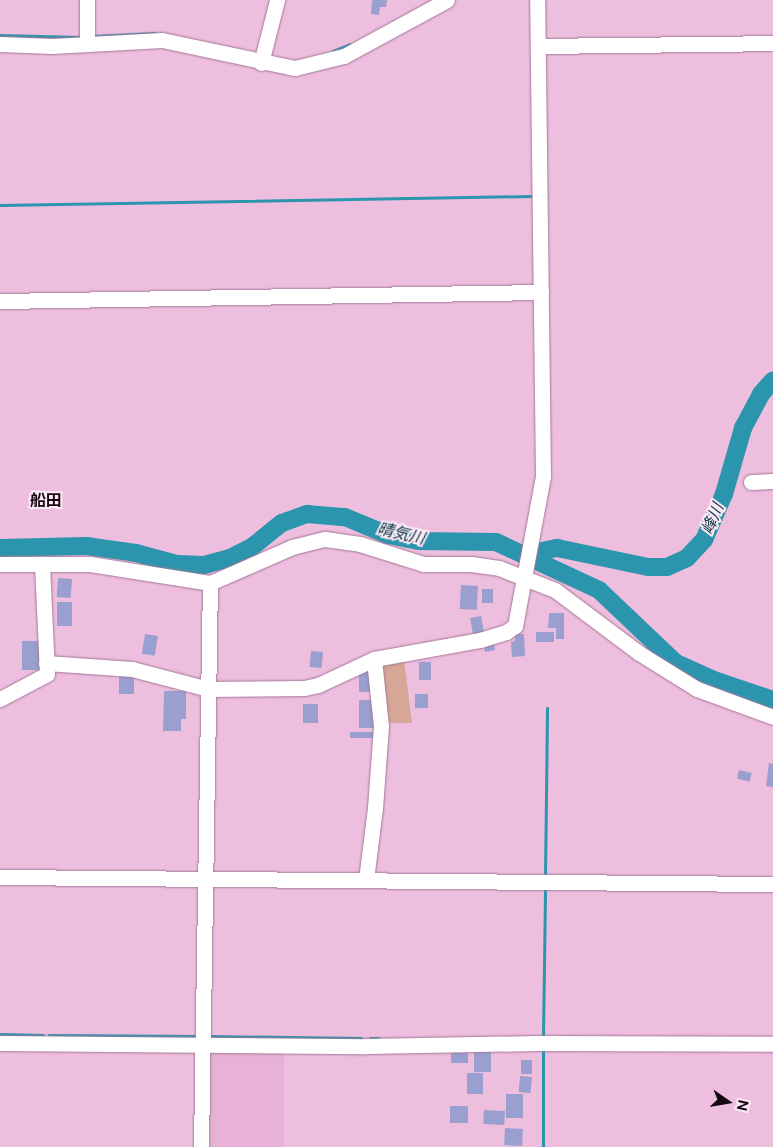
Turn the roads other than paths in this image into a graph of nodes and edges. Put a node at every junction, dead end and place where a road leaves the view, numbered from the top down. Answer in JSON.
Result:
{"nodes":[{"id":1,"x":87,"y":0,"type":"edge"},
{"id":2,"x":277,"y":0,"type":"edge"},
{"id":3,"x":447,"y":0,"type":"edge"},
{"id":4,"x":537,"y":0,"type":"edge"},
{"id":5,"x":773,"y":43,"type":"edge"},
{"id":6,"x":0,"y":44,"type":"edge"},
{"id":7,"x":87,"y":44,"type":"junction"},
{"id":8,"x":538,"y":46,"type":"junction"},
{"id":9,"x":261,"y":63,"type":"junction"},
{"id":10,"x":541,"y":292,"type":"junction"},
{"id":11,"x":0,"y":301,"type":"edge"},
{"id":12,"x":773,"y":481,"type":"edge"},
{"id":13,"x":750,"y":482,"type":"dead end"},
{"id":14,"x":0,"y":564,"type":"edge"},
{"id":15,"x":42,"y":565,"type":"junction"},
{"id":16,"x":525,"y":574,"type":"junction"},
{"id":17,"x":210,"y":583,"type":"junction"},
{"id":18,"x":374,"y":659,"type":"junction"},
{"id":19,"x":46,"y":663,"type":"junction"},
{"id":20,"x":209,"y":689,"type":"junction"},
{"id":21,"x":0,"y":700,"type":"edge"},
{"id":22,"x":773,"y":717,"type":"edge"},
{"id":23,"x":0,"y":877,"type":"edge"},
{"id":24,"x":203,"y":878,"type":"junction"},
{"id":25,"x":366,"y":880,"type":"junction"},
{"id":26,"x":773,"y":884,"type":"edge"},
{"id":27,"x":0,"y":1043,"type":"edge"},
{"id":28,"x":773,"y":1044,"type":"edge"},
{"id":29,"x":203,"y":1045,"type":"junction"},
{"id":30,"x":201,"y":1147,"type":"edge"}],
"edges":[{"from":1,"to":7,"type":"street"},
{"from":2,"to":9,"type":"street"},
{"from":3,"to":9,"type":"street"},
{"from":4,"to":8,"type":"street"},
{"from":5,"to":8,"type":"street"},
{"from":6,"to":7,"type":"street"},
{"from":7,"to":9,"type":"street"},
{"from":8,"to":10,"type":"street"},
{"from":10,"to":11,"type":"street"},
{"from":10,"to":16,"type":"street"},
{"from":12,"to":13,"type":"street"},
{"from":14,"to":15,"type":"street"},
{"from":15,"to":17,"type":"street"},
{"from":15,"to":19,"type":"street"},
{"from":16,"to":17,"type":"street"},
{"from":16,"to":18,"type":"street"},
{"from":16,"to":22,"type":"street"},
{"from":17,"to":20,"type":"street"},
{"from":18,"to":20,"type":"street"},
{"from":18,"to":25,"type":"street"},
{"from":19,"to":20,"type":"street"},
{"from":19,"to":21,"type":"street"},
{"from":20,"to":24,"type":"street"},
{"from":23,"to":24,"type":"street"},
{"from":24,"to":25,"type":"street"},
{"from":24,"to":29,"type":"street"},
{"from":25,"to":26,"type":"street"},
{"from":27,"to":29,"type":"street"},
{"from":28,"to":29,"type":"street"},
{"from":29,"to":30,"type":"street"}]}
